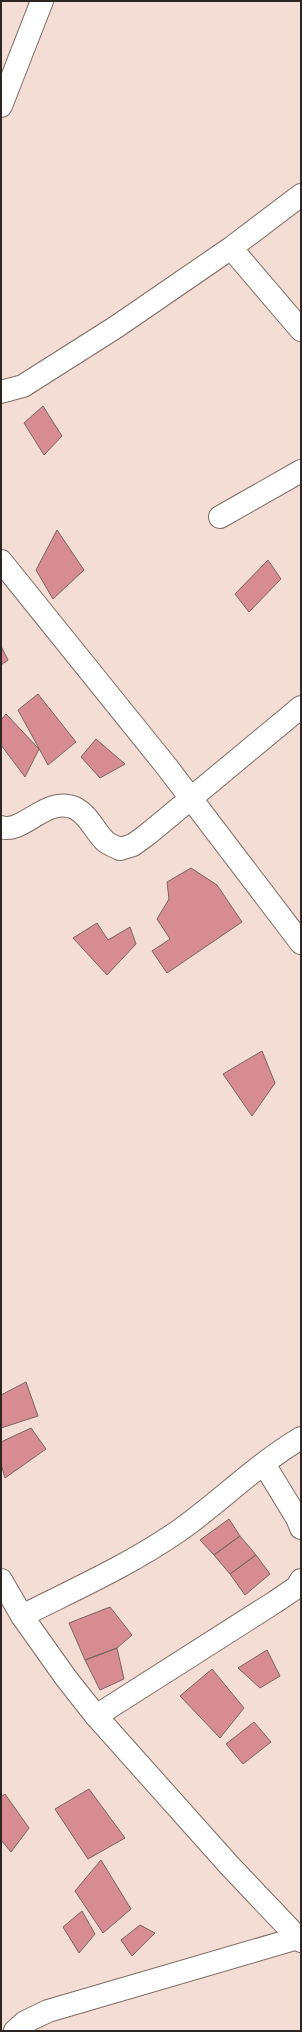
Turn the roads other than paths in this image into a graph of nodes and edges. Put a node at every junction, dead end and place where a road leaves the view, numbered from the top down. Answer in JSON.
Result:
{"nodes":[{"id":1,"x":42,"y":1,"type":"edge"},
{"id":2,"x":1,"y":106,"type":"edge"},
{"id":3,"x":301,"y":195,"type":"edge"},
{"id":4,"x":231,"y":248,"type":"junction"},
{"id":5,"x":301,"y":330,"type":"edge"},
{"id":6,"x":1,"y":392,"type":"edge"},
{"id":7,"x":301,"y":471,"type":"edge"},
{"id":8,"x":220,"y":517,"type":"dead end"},
{"id":9,"x":1,"y":561,"type":"edge"},
{"id":10,"x":301,"y":707,"type":"edge"},
{"id":11,"x":191,"y":799,"type":"junction"},
{"id":12,"x":1,"y":827,"type":"edge"},
{"id":13,"x":301,"y":943,"type":"edge"},
{"id":14,"x":301,"y":1438,"type":"edge"},
{"id":15,"x":264,"y":1464,"type":"junction"},
{"id":16,"x":301,"y":1528,"type":"edge"},
{"id":17,"x":1,"y":1580,"type":"edge"},
{"id":18,"x":301,"y":1580,"type":"edge"},
{"id":19,"x":22,"y":1616,"type":"junction"},
{"id":20,"x":96,"y":1716,"type":"junction"},
{"id":21,"x":299,"y":1940,"type":"edge"},
{"id":22,"x":16,"y":2031,"type":"edge"}],
"edges":[{"from":1,"to":2,"type":"street"},
{"from":3,"to":4,"type":"street"},
{"from":4,"to":5,"type":"street"},
{"from":4,"to":6,"type":"street"},
{"from":7,"to":8,"type":"street"},
{"from":9,"to":11,"type":"street"},
{"from":10,"to":11,"type":"street"},
{"from":11,"to":12,"type":"street"},
{"from":11,"to":13,"type":"street"},
{"from":14,"to":15,"type":"street"},
{"from":15,"to":16,"type":"street"},
{"from":15,"to":19,"type":"street"},
{"from":17,"to":19,"type":"street"},
{"from":18,"to":20,"type":"street"},
{"from":19,"to":20,"type":"street"},
{"from":20,"to":21,"type":"street"},
{"from":21,"to":22,"type":"street"}]}
